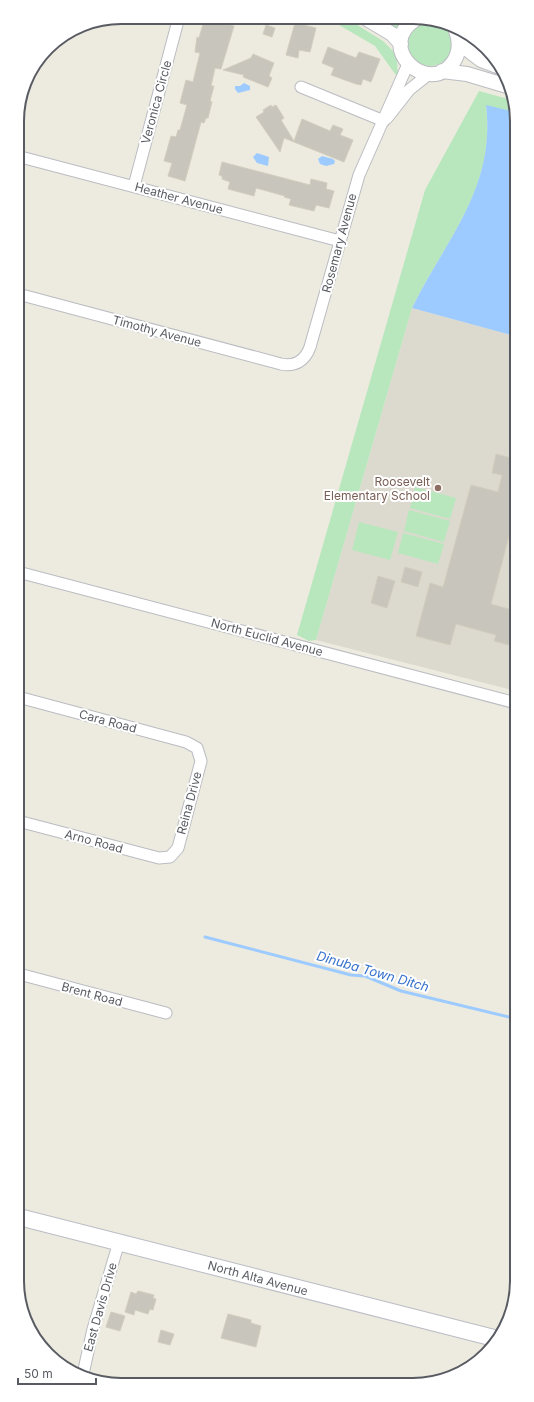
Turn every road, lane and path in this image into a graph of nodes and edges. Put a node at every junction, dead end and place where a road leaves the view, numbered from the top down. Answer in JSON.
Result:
{"nodes":[{"id":1,"x":177,"y":24,"type":"edge"},
{"id":2,"x":375,"y":24,"type":"edge"},
{"id":3,"x":409,"y":24,"type":"edge"},
{"id":4,"x":457,"y":37,"type":"edge"},
{"id":5,"x":401,"y":44,"type":"junction"},
{"id":6,"x":408,"y":64,"type":"junction"},
{"id":7,"x":491,"y":64,"type":"edge"},
{"id":8,"x":436,"y":72,"type":"junction"},
{"id":9,"x":503,"y":85,"type":"edge"},
{"id":10,"x":302,"y":87,"type":"dead end"},
{"id":11,"x":384,"y":121,"type":"junction"},
{"id":12,"x":24,"y":158,"type":"edge"},
{"id":13,"x":134,"y":186,"type":"junction"},
{"id":14,"x":340,"y":241,"type":"junction"},
{"id":15,"x":24,"y":296,"type":"edge"},
{"id":16,"x":296,"y":364,"type":"joint"},
{"id":17,"x":24,"y":574,"type":"edge"},
{"id":18,"x":24,"y":699,"type":"edge"},
{"id":19,"x":510,"y":701,"type":"edge"},
{"id":20,"x":197,"y":748,"type":"joint"},
{"id":21,"x":24,"y":823,"type":"edge"},
{"id":22,"x":170,"y":857,"type":"joint"},
{"id":23,"x":24,"y":975,"type":"edge"},
{"id":24,"x":166,"y":1013,"type":"dead end"},
{"id":25,"x":24,"y":1218,"type":"edge"},
{"id":26,"x":119,"y":1242,"type":"junction"},
{"id":27,"x":492,"y":1337,"type":"edge"},
{"id":28,"x":84,"y":1370,"type":"edge"}],
"edges":[{"from":1,"to":13,"type":"street","name":"Veronica Circle"},
{"from":2,"to":5,"type":"street"},
{"from":3,"to":5,"type":"street"},
{"from":4,"to":7,"type":"street"},
{"from":4,"to":8,"type":"street"},
{"from":5,"to":6,"type":"street"},
{"from":6,"to":8,"type":"street"},
{"from":6,"to":11,"type":"street","name":"Rosemary Avenue"},
{"from":8,"to":9,"type":"street"},
{"from":8,"to":11,"type":"street","name":"Rosemary Avenue"},
{"from":10,"to":11,"type":"street"},
{"from":11,"to":14,"type":"street","name":"Rosemary Avenue"},
{"from":12,"to":13,"type":"street","name":"Heather Avenue"},
{"from":13,"to":14,"type":"street","name":"Heather Avenue"},
{"from":14,"to":16,"type":"street","name":"Rosemary Avenue"},
{"from":15,"to":16,"type":"street","name":"Timothy Avenue"},
{"from":17,"to":19,"type":"street","name":"North Euclid Avenue"},
{"from":18,"to":20,"type":"street","name":"Cara Road"},
{"from":20,"to":22,"type":"street","name":"Reina Drive"},
{"from":21,"to":22,"type":"street","name":"Arno Road"},
{"from":23,"to":24,"type":"street","name":"Brent Road"},
{"from":25,"to":26,"type":"main road","name":"North Alta Avenue"},
{"from":26,"to":27,"type":"main road","name":"North Alta Avenue"},
{"from":26,"to":28,"type":"street","name":"East Davis Drive"}]}
